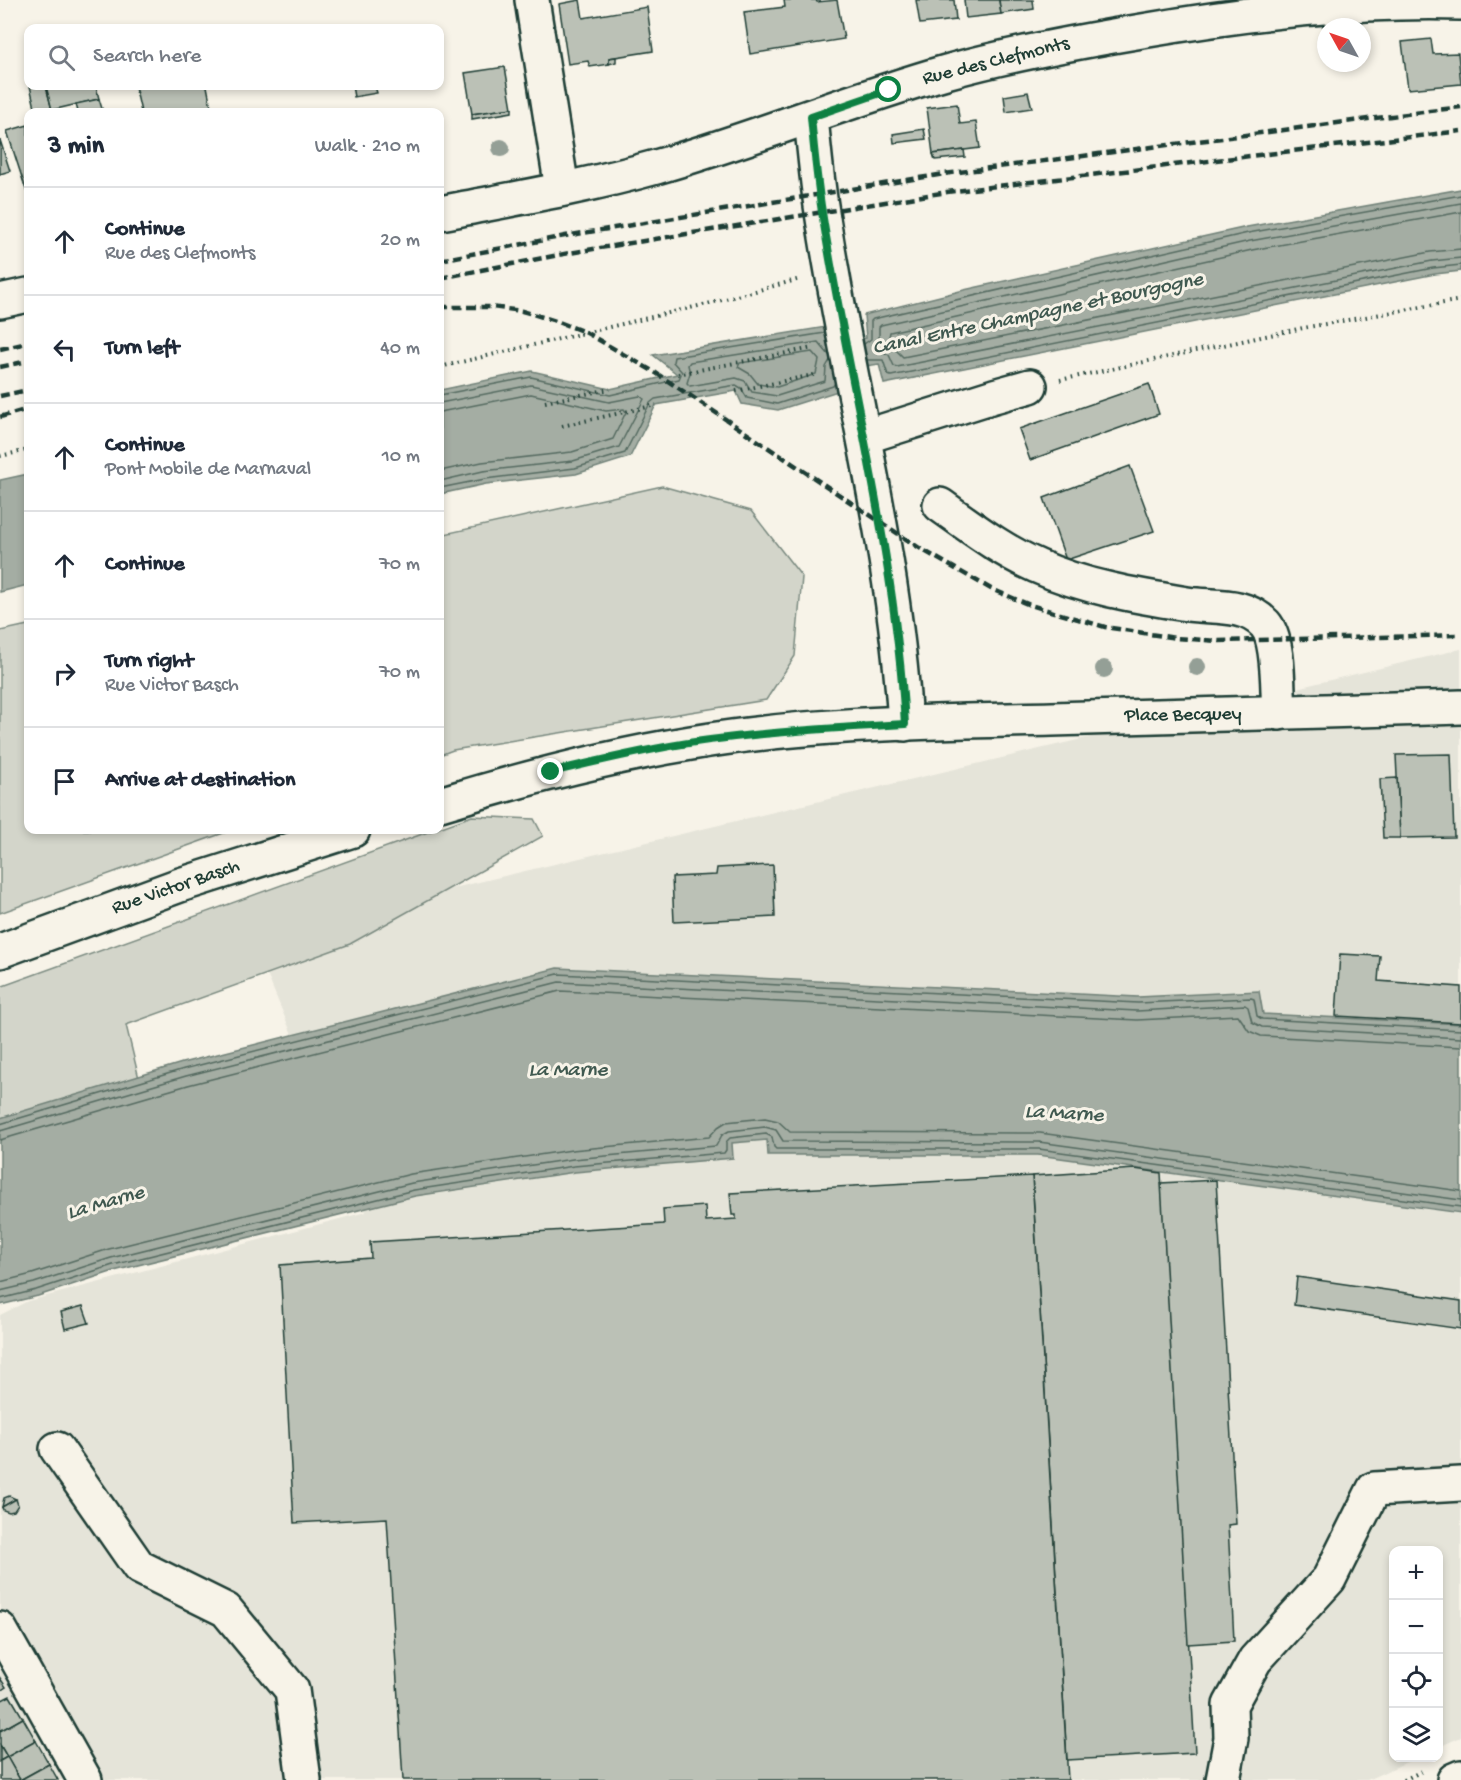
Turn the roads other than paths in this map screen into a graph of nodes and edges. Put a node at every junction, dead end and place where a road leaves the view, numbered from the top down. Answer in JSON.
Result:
{"nodes":[{"id":1,"x":532,"y":0,"type":"edge"},
{"id":2,"x":1362,"y":2,"type":"edge"},
{"id":3,"x":1461,"y":3,"type":"edge"},
{"id":4,"x":811,"y":117,"type":"junction"},
{"id":5,"x":562,"y":189,"type":"junction"},
{"id":6,"x":444,"y":212,"type":"edge"},
{"id":7,"x":24,"y":296,"type":"edge"},
{"id":8,"x":0,"y":301,"type":"edge"},
{"id":9,"x":1030,"y":386,"type":"road end"},
{"id":10,"x":864,"y":437,"type":"junction"},
{"id":11,"x":940,"y":505,"type":"dead end"},
{"id":12,"x":1461,"y":707,"type":"edge"},
{"id":13,"x":1279,"y":713,"type":"junction"},
{"id":14,"x":905,"y":724,"type":"junction"},
{"id":15,"x":444,"y":803,"type":"edge"},
{"id":16,"x":340,"y":834,"type":"edge"},
{"id":17,"x":0,"y":951,"type":"edge"},
{"id":18,"x":57,"y":1449,"type":"dead end"},
{"id":19,"x":1461,"y":1484,"type":"edge"},
{"id":20,"x":0,"y":1629,"type":"edge"},
{"id":21,"x":1461,"y":1777,"type":"edge"},
{"id":22,"x":85,"y":1780,"type":"edge"},
{"id":23,"x":304,"y":1780,"type":"edge"},
{"id":24,"x":1223,"y":1780,"type":"edge"},
{"id":25,"x":1454,"y":1780,"type":"edge"}],
"edges":[{"from":1,"to":5,"type":"street"},
{"from":2,"to":3,"type":"street","name":"Rue des Clefmonts"},
{"from":2,"to":4,"type":"street","name":"Rue des Clefmonts"},
{"from":4,"to":5,"type":"street","name":"Rue des Clefmonts"},
{"from":4,"to":10,"type":"street"},
{"from":5,"to":6,"type":"street","name":"Rue des Clefmonts"},
{"from":7,"to":8,"type":"street"},
{"from":9,"to":10,"type":"street"},
{"from":10,"to":14,"type":"street"},
{"from":11,"to":13,"type":"street"},
{"from":12,"to":13,"type":"street","name":"Place Becquey"},
{"from":13,"to":14,"type":"street","name":"Place Becquey"},
{"from":14,"to":15,"type":"street"},
{"from":16,"to":17,"type":"street","name":"Rue Victor Basch"},
{"from":18,"to":23,"type":"street"},
{"from":19,"to":24,"type":"street"},
{"from":20,"to":22,"type":"street"},
{"from":21,"to":25,"type":"street"}]}
